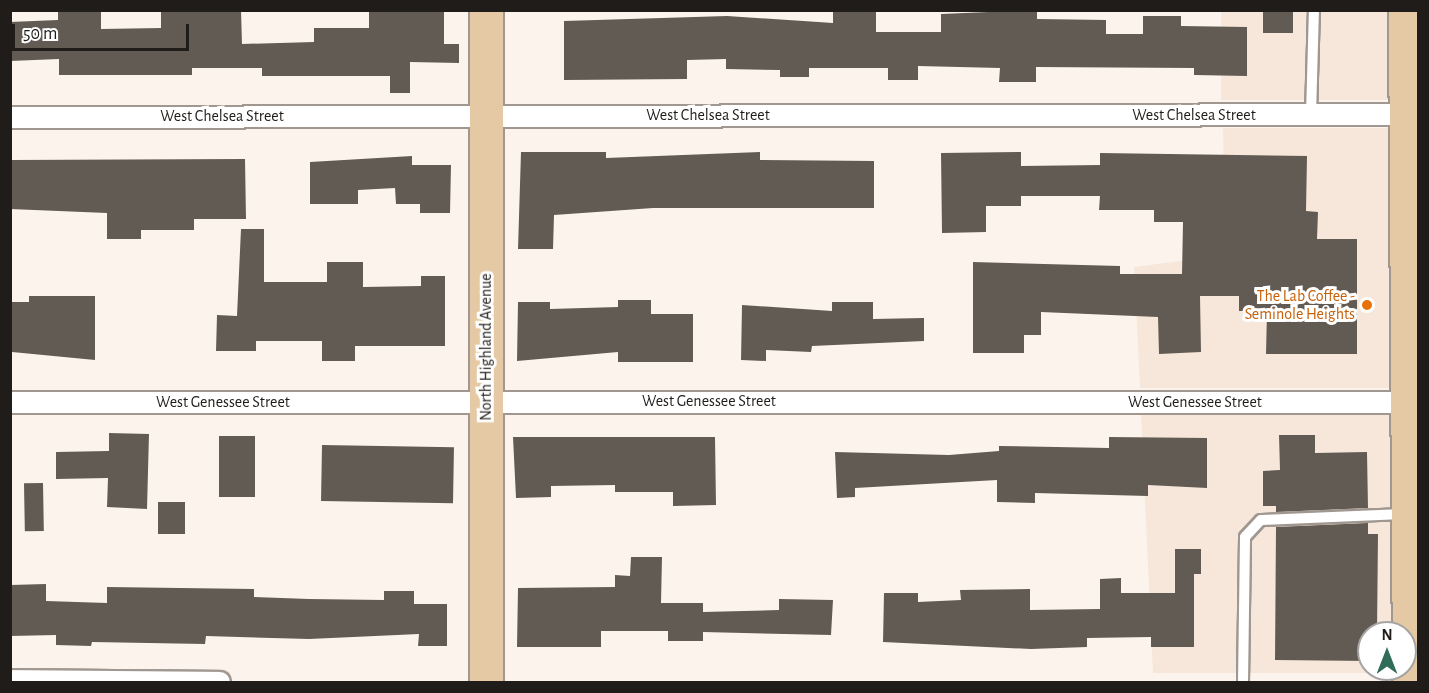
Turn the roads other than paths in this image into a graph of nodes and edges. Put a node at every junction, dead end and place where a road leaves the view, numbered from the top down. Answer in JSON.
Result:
{"nodes":[{"id":1,"x":486,"y":10,"type":"edge"},
{"id":2,"x":1314,"y":10,"type":"edge"},
{"id":3,"x":1405,"y":10,"type":"edge"},
{"id":4,"x":1405,"y":114,"type":"junction"},
{"id":5,"x":486,"y":115,"type":"junction"},
{"id":6,"x":1311,"y":115,"type":"junction"},
{"id":7,"x":10,"y":117,"type":"edge"},
{"id":8,"x":1412,"y":154,"type":"edge"},
{"id":9,"x":1413,"y":331,"type":"edge"},
{"id":10,"x":486,"y":401,"type":"junction"},
{"id":11,"x":10,"y":402,"type":"edge"},
{"id":12,"x":1407,"y":402,"type":"junction"},
{"id":13,"x":1413,"y":514,"type":"edge"},
{"id":14,"x":10,"y":680,"type":"edge"},
{"id":15,"x":219,"y":682,"type":"edge"},
{"id":16,"x":486,"y":682,"type":"edge"},
{"id":17,"x":1243,"y":682,"type":"edge"},
{"id":18,"x":1409,"y":682,"type":"edge"}],
"edges":[{"from":1,"to":5,"type":"main road","name":"North Highland Avenue"},
{"from":2,"to":6,"type":"lane"},
{"from":3,"to":4,"type":"main road"},
{"from":4,"to":6,"type":"street","name":"West Chelsea Street"},
{"from":4,"to":8,"type":"main road"},
{"from":5,"to":6,"type":"street","name":"West Chelsea Street"},
{"from":5,"to":7,"type":"street","name":"West Chelsea Street"},
{"from":5,"to":10,"type":"main road","name":"North Highland Avenue"},
{"from":8,"to":9,"type":"main road"},
{"from":9,"to":12,"type":"main road"},
{"from":10,"to":11,"type":"street","name":"West Genessee Street"},
{"from":10,"to":12,"type":"street","name":"West Genessee Street"},
{"from":10,"to":16,"type":"main road","name":"North Highland Avenue"},
{"from":12,"to":13,"type":"main road"},
{"from":13,"to":17,"type":"lane"},
{"from":13,"to":18,"type":"main road"},
{"from":14,"to":15,"type":"street"}]}
